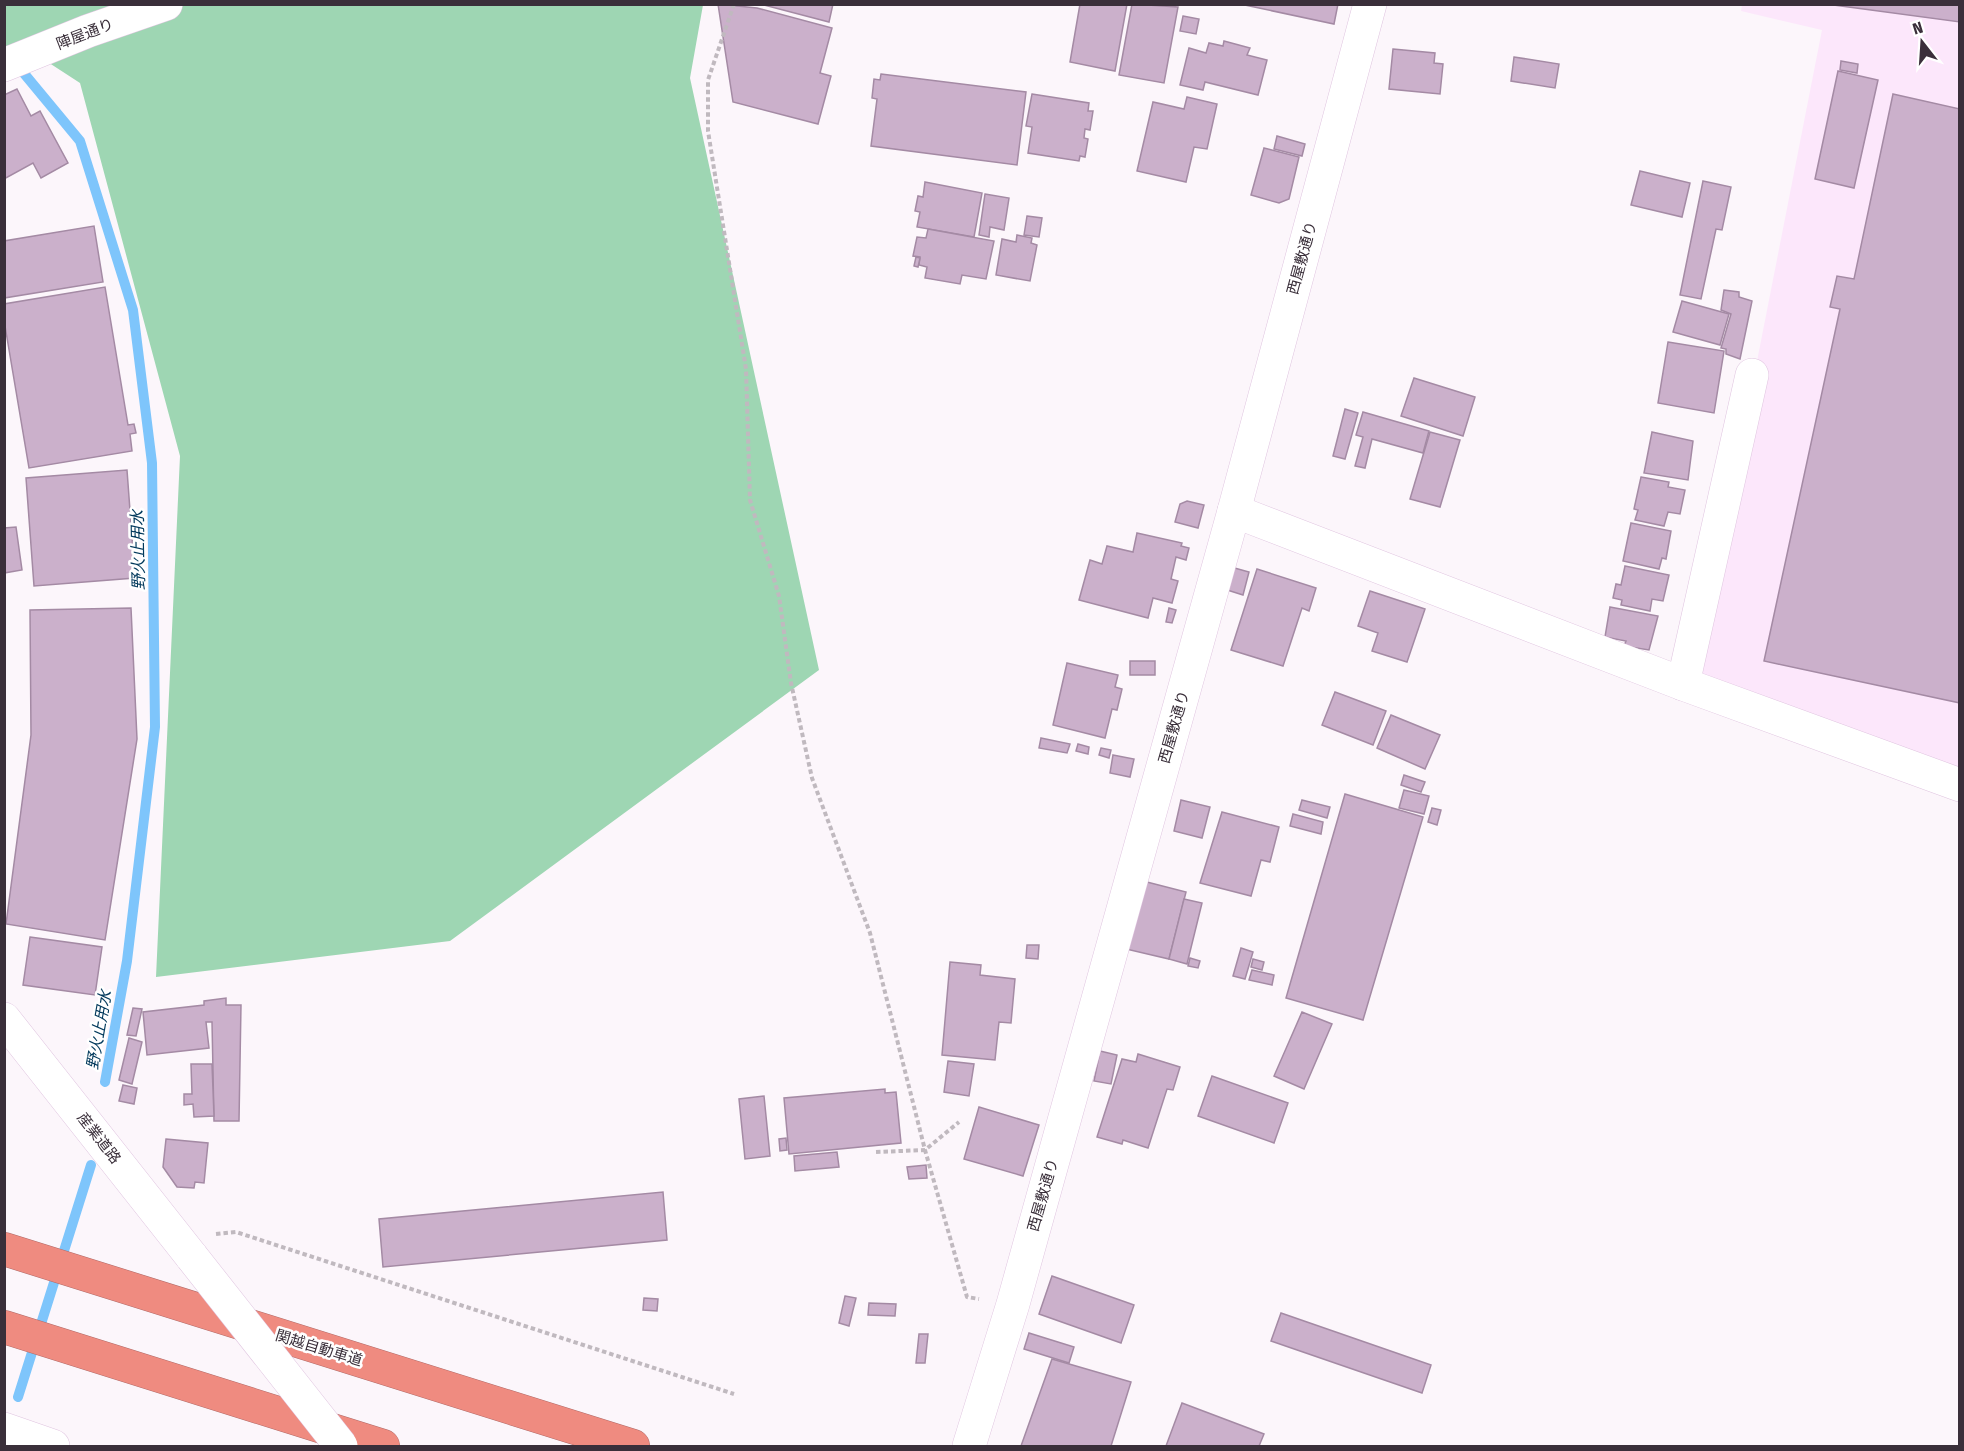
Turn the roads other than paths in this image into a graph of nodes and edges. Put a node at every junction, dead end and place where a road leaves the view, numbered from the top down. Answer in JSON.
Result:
{"nodes":[{"id":1,"x":166,"y":4,"type":"edge"},
{"id":2,"x":1371,"y":4,"type":"edge"},
{"id":3,"x":5,"y":65,"type":"edge"},
{"id":4,"x":1752,"y":375,"type":"dead end"},
{"id":5,"x":1233,"y":511,"type":"junction"},
{"id":6,"x":1683,"y":684,"type":"junction"},
{"id":7,"x":1959,"y":785,"type":"edge"},
{"id":8,"x":4,"y":1019,"type":"edge"},
{"id":9,"x":4,"y":1250,"type":"edge"},
{"id":10,"x":4,"y":1327,"type":"edge"},
{"id":11,"x":4,"y":1430,"type":"edge"},
{"id":12,"x":53,"y":1446,"type":"edge"},
{"id":13,"x":341,"y":1446,"type":"edge"},
{"id":14,"x":383,"y":1446,"type":"edge"},
{"id":15,"x":633,"y":1446,"type":"edge"},
{"id":16,"x":969,"y":1446,"type":"edge"}],
"edges":[{"from":1,"to":3,"type":"street","name":"陣屋通り"},
{"from":2,"to":5,"type":"street","name":"西屋敷通り"},
{"from":4,"to":6,"type":"street"},
{"from":5,"to":6,"type":"street"},
{"from":5,"to":16,"type":"street","name":"西屋敷通り"},
{"from":6,"to":7,"type":"street"},
{"from":8,"to":13,"type":"street","name":"産業道路","bridge":true},
{"from":9,"to":15,"type":"highway","name":"関越自動車道"},
{"from":10,"to":14,"type":"highway"},
{"from":11,"to":12,"type":"street"}]}
